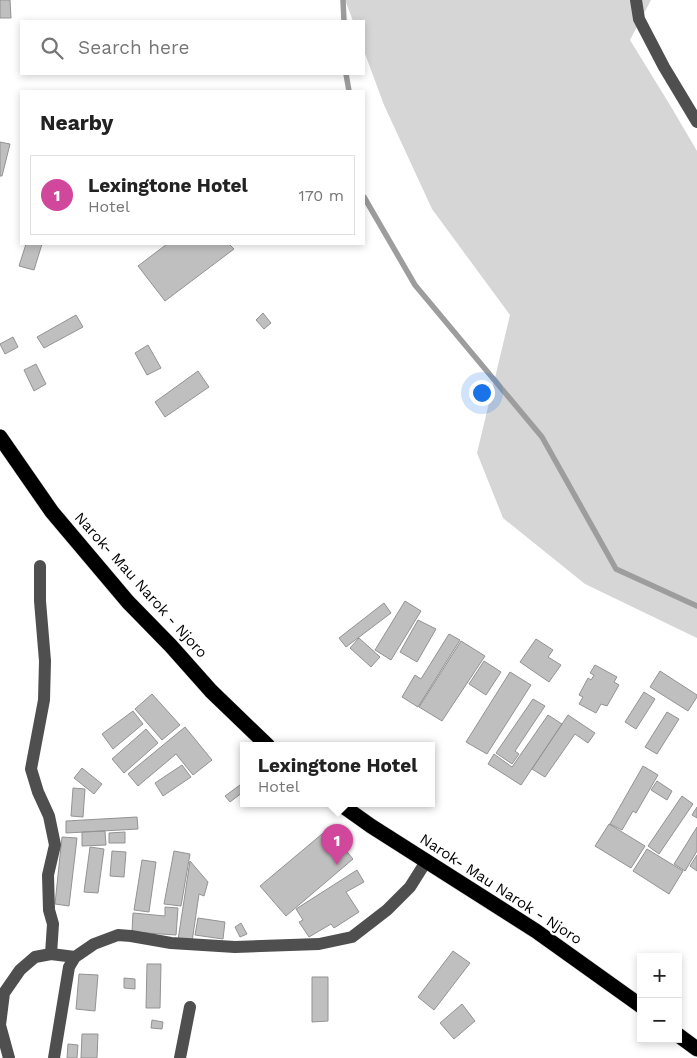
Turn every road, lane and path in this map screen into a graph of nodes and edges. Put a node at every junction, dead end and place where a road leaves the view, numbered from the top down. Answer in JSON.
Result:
{"nodes":[{"id":1,"x":636,"y":0,"type":"edge"},
{"id":2,"x":697,"y":122,"type":"edge"},
{"id":3,"x":0,"y":436,"type":"edge"},
{"id":4,"x":40,"y":566,"type":"dead end"},
{"id":5,"x":264,"y":742,"type":"edge"},
{"id":6,"x":344,"y":807,"type":"edge"},
{"id":7,"x":427,"y":860,"type":"junction"},
{"id":8,"x":51,"y":954,"type":"junction"},
{"id":9,"x":75,"y":957,"type":"junction"},
{"id":10,"x":637,"y":1003,"type":"edge"},
{"id":11,"x":190,"y":1007,"type":"dead end"},
{"id":12,"x":682,"y":1038,"type":"edge"},
{"id":13,"x":697,"y":1049,"type":"edge"},
{"id":14,"x":9,"y":1058,"type":"edge"},
{"id":15,"x":54,"y":1058,"type":"edge"},
{"id":16,"x":180,"y":1058,"type":"edge"}],
"edges":[{"from":1,"to":2,"type":"street"},
{"from":3,"to":5,"type":"highway","name":"Narok- Mau Narok - Njoro"},
{"from":4,"to":8,"type":"street"},
{"from":6,"to":7,"type":"highway","name":"Narok- Mau Narok - Njoro"},
{"from":7,"to":9,"type":"street"},
{"from":7,"to":10,"type":"highway","name":"Narok- Mau Narok - Njoro"},
{"from":8,"to":9,"type":"street"},
{"from":8,"to":14,"type":"street"},
{"from":9,"to":15,"type":"street"},
{"from":11,"to":16,"type":"street"},
{"from":12,"to":13,"type":"highway"}]}
